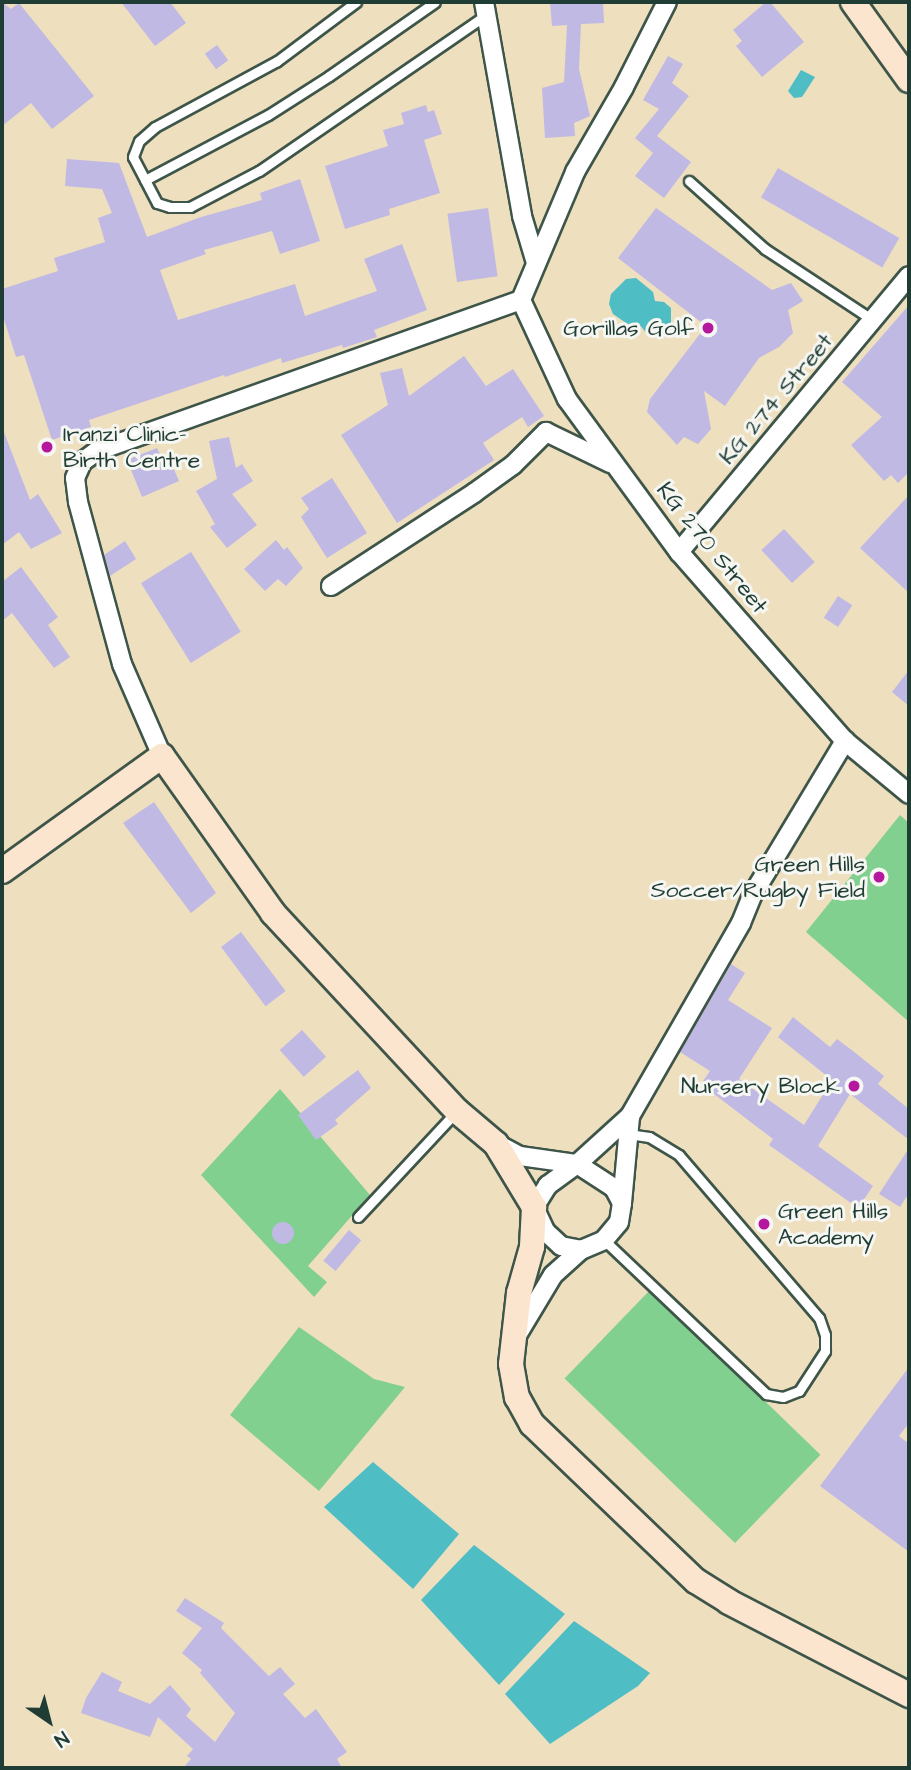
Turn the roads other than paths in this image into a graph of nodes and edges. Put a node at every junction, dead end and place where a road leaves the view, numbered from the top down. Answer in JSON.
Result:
{"nodes":[{"id":1,"x":356,"y":2,"type":"edge"},
{"id":2,"x":435,"y":2,"type":"edge"},
{"id":3,"x":667,"y":2,"type":"edge"},
{"id":4,"x":853,"y":2,"type":"edge"},
{"id":5,"x":485,"y":9,"type":"edge"},
{"id":6,"x":909,"y":80,"type":"edge"},
{"id":7,"x":145,"y":180,"type":"junction"},
{"id":8,"x":689,"y":181,"type":"dead end"},
{"id":9,"x":536,"y":263,"type":"junction"},
{"id":10,"x":909,"y":276,"type":"edge"},
{"id":11,"x":521,"y":300,"type":"junction"},
{"id":12,"x":874,"y":321,"type":"junction"},
{"id":13,"x":615,"y":466,"type":"junction"},
{"id":14,"x":679,"y":552,"type":"junction"},
{"id":15,"x":331,"y":586,"type":"dead end"},
{"id":16,"x":845,"y":741,"type":"junction"},
{"id":17,"x":162,"y":755,"type":"junction"},
{"id":18,"x":909,"y":794,"type":"edge"},
{"id":19,"x":2,"y":871,"type":"edge"},
{"id":20,"x":457,"y":1111,"type":"junction"},
{"id":21,"x":629,"y":1125,"type":"junction"},
{"id":22,"x":496,"y":1144,"type":"junction"},
{"id":23,"x":577,"y":1164,"type":"junction"},
{"id":24,"x":622,"y":1203,"type":"junction"},
{"id":25,"x":534,"y":1207,"type":"junction"},
{"id":26,"x":359,"y":1217,"type":"dead end"},
{"id":27,"x":604,"y":1240,"type":"junction"},
{"id":28,"x":582,"y":1250,"type":"junction"},
{"id":29,"x":515,"y":1338,"type":"junction"},
{"id":30,"x":909,"y":1695,"type":"edge"}],
"edges":[{"from":1,"to":7,"type":"lane"},
{"from":2,"to":7,"type":"lane"},
{"from":3,"to":9,"type":"street"},
{"from":4,"to":6,"type":"street"},
{"from":5,"to":7,"type":"lane"},
{"from":5,"to":9,"type":"street"},
{"from":8,"to":12,"type":"lane"},
{"from":9,"to":11,"type":"street"},
{"from":10,"to":12,"type":"street","name":"KG 274 Street"},
{"from":11,"to":13,"type":"street","name":"KG 270 Street"},
{"from":11,"to":17,"type":"street"},
{"from":12,"to":14,"type":"street","name":"KG 274 Street"},
{"from":13,"to":14,"type":"street","name":"KG 270 Street"},
{"from":13,"to":15,"type":"street"},
{"from":14,"to":16,"type":"street","name":"KG 270 Street"},
{"from":16,"to":18,"type":"street","name":"KG 270 Street"},
{"from":16,"to":21,"type":"street"},
{"from":17,"to":19,"type":"street"},
{"from":17,"to":20,"type":"street"},
{"from":20,"to":22,"type":"street"},
{"from":20,"to":26,"type":"lane"},
{"from":21,"to":23,"type":"street"},
{"from":21,"to":24,"type":"street"},
{"from":21,"to":27,"type":"lane"},
{"from":22,"to":23,"type":"street"},
{"from":22,"to":25,"type":"street"},
{"from":23,"to":24,"type":"street"},
{"from":23,"to":25,"type":"street"},
{"from":24,"to":27,"type":"street"},
{"from":25,"to":28,"type":"street"},
{"from":25,"to":29,"type":"street"},
{"from":27,"to":28,"type":"street"},
{"from":28,"to":29,"type":"street"},
{"from":29,"to":30,"type":"street"}]}
